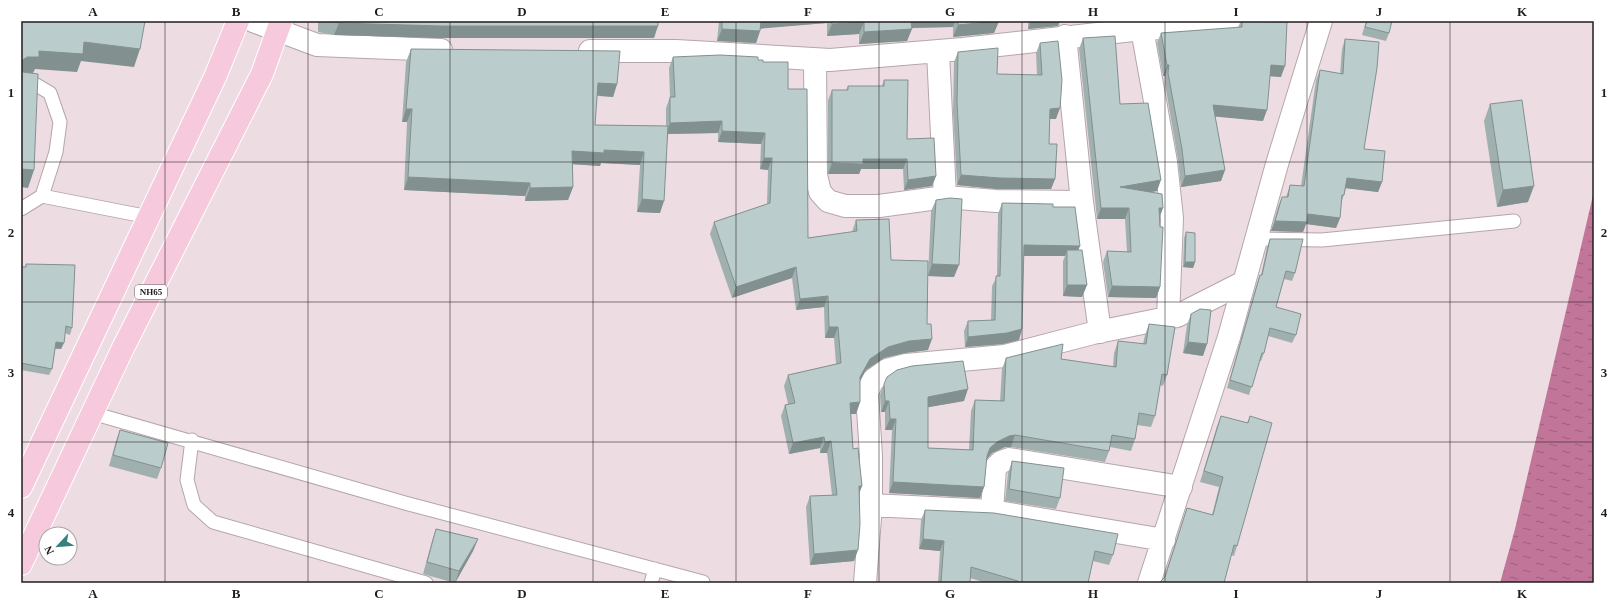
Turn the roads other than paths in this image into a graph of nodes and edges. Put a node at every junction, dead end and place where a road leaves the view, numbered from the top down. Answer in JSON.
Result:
{"nodes":[{"id":1,"x":238,"y":21,"type":"edge"},
{"id":2,"x":253,"y":21,"type":"edge"},
{"id":3,"x":1229,"y":21,"type":"edge"},
{"id":4,"x":1321,"y":21,"type":"edge"},
{"id":5,"x":279,"y":26,"type":"edge"},
{"id":6,"x":1142,"y":28,"type":"junction"},
{"id":7,"x":1065,"y":36,"type":"junction"},
{"id":8,"x":458,"y":50,"type":"edge"},
{"id":9,"x":574,"y":50,"type":"edge"},
{"id":10,"x":938,"y":52,"type":"junction"},
{"id":11,"x":815,"y":60,"type":"junction"},
{"id":12,"x":21,"y":83,"type":"edge"},
{"id":13,"x":42,"y":196,"type":"junction"},
{"id":14,"x":945,"y":197,"type":"junction"},
{"id":15,"x":1082,"y":202,"type":"junction"},
{"id":16,"x":21,"y":209,"type":"edge"},
{"id":17,"x":149,"y":217,"type":"junction"},
{"id":18,"x":1514,"y":221,"type":"dead end"},
{"id":19,"x":1256,"y":239,"type":"junction"},
{"id":20,"x":1244,"y":282,"type":"junction"},
{"id":21,"x":1168,"y":318,"type":"junction"},
{"id":22,"x":1100,"y":332,"type":"junction"},
{"id":23,"x":92,"y":413,"type":"junction"},
{"id":24,"x":192,"y":440,"type":"junction"},
{"id":25,"x":21,"y":487,"type":"edge"},
{"id":26,"x":1181,"y":487,"type":"junction"},
{"id":27,"x":871,"y":505,"type":"junction"},
{"id":28,"x":992,"y":511,"type":"junction"},
{"id":29,"x":1164,"y":540,"type":"junction"},
{"id":30,"x":21,"y":564,"type":"edge"},
{"id":31,"x":655,"y":569,"type":"junction"},
{"id":32,"x":703,"y":582,"type":"dead end"},
{"id":33,"x":426,"y":583,"type":"edge"},
{"id":34,"x":651,"y":583,"type":"edge"},
{"id":35,"x":865,"y":583,"type":"edge"},
{"id":36,"x":1149,"y":583,"type":"edge"}],
"edges":[{"from":1,"to":17,"type":"highway"},
{"from":2,"to":5,"type":"street"},
{"from":3,"to":6,"type":"street"},
{"from":4,"to":19,"type":"street"},
{"from":5,"to":8,"type":"street"},
{"from":5,"to":23,"type":"highway","number":"NH65"},
{"from":6,"to":7,"type":"street"},
{"from":6,"to":21,"type":"street"},
{"from":7,"to":10,"type":"street"},
{"from":7,"to":15,"type":"street"},
{"from":9,"to":11,"type":"street"},
{"from":10,"to":11,"type":"street"},
{"from":10,"to":14,"type":"street"},
{"from":11,"to":14,"type":"street"},
{"from":12,"to":13,"type":"lane"},
{"from":13,"to":16,"type":"lane"},
{"from":13,"to":17,"type":"lane"},
{"from":14,"to":15,"type":"street"},
{"from":15,"to":22,"type":"street"},
{"from":17,"to":25,"type":"highway"},
{"from":18,"to":19,"type":"lane"},
{"from":19,"to":20,"type":"street"},
{"from":20,"to":21,"type":"street"},
{"from":20,"to":26,"type":"street"},
{"from":21,"to":22,"type":"street"},
{"from":22,"to":27,"type":"street"},
{"from":23,"to":24,"type":"lane"},
{"from":23,"to":30,"type":"highway","number":"NH65"},
{"from":24,"to":31,"type":"lane"},
{"from":24,"to":33,"type":"lane"},
{"from":26,"to":28,"type":"street"},
{"from":26,"to":29,"type":"street"},
{"from":27,"to":28,"type":"street"},
{"from":27,"to":35,"type":"street"},
{"from":28,"to":29,"type":"street"},
{"from":29,"to":36,"type":"street"},
{"from":31,"to":32,"type":"lane"},
{"from":31,"to":34,"type":"lane"}]}
